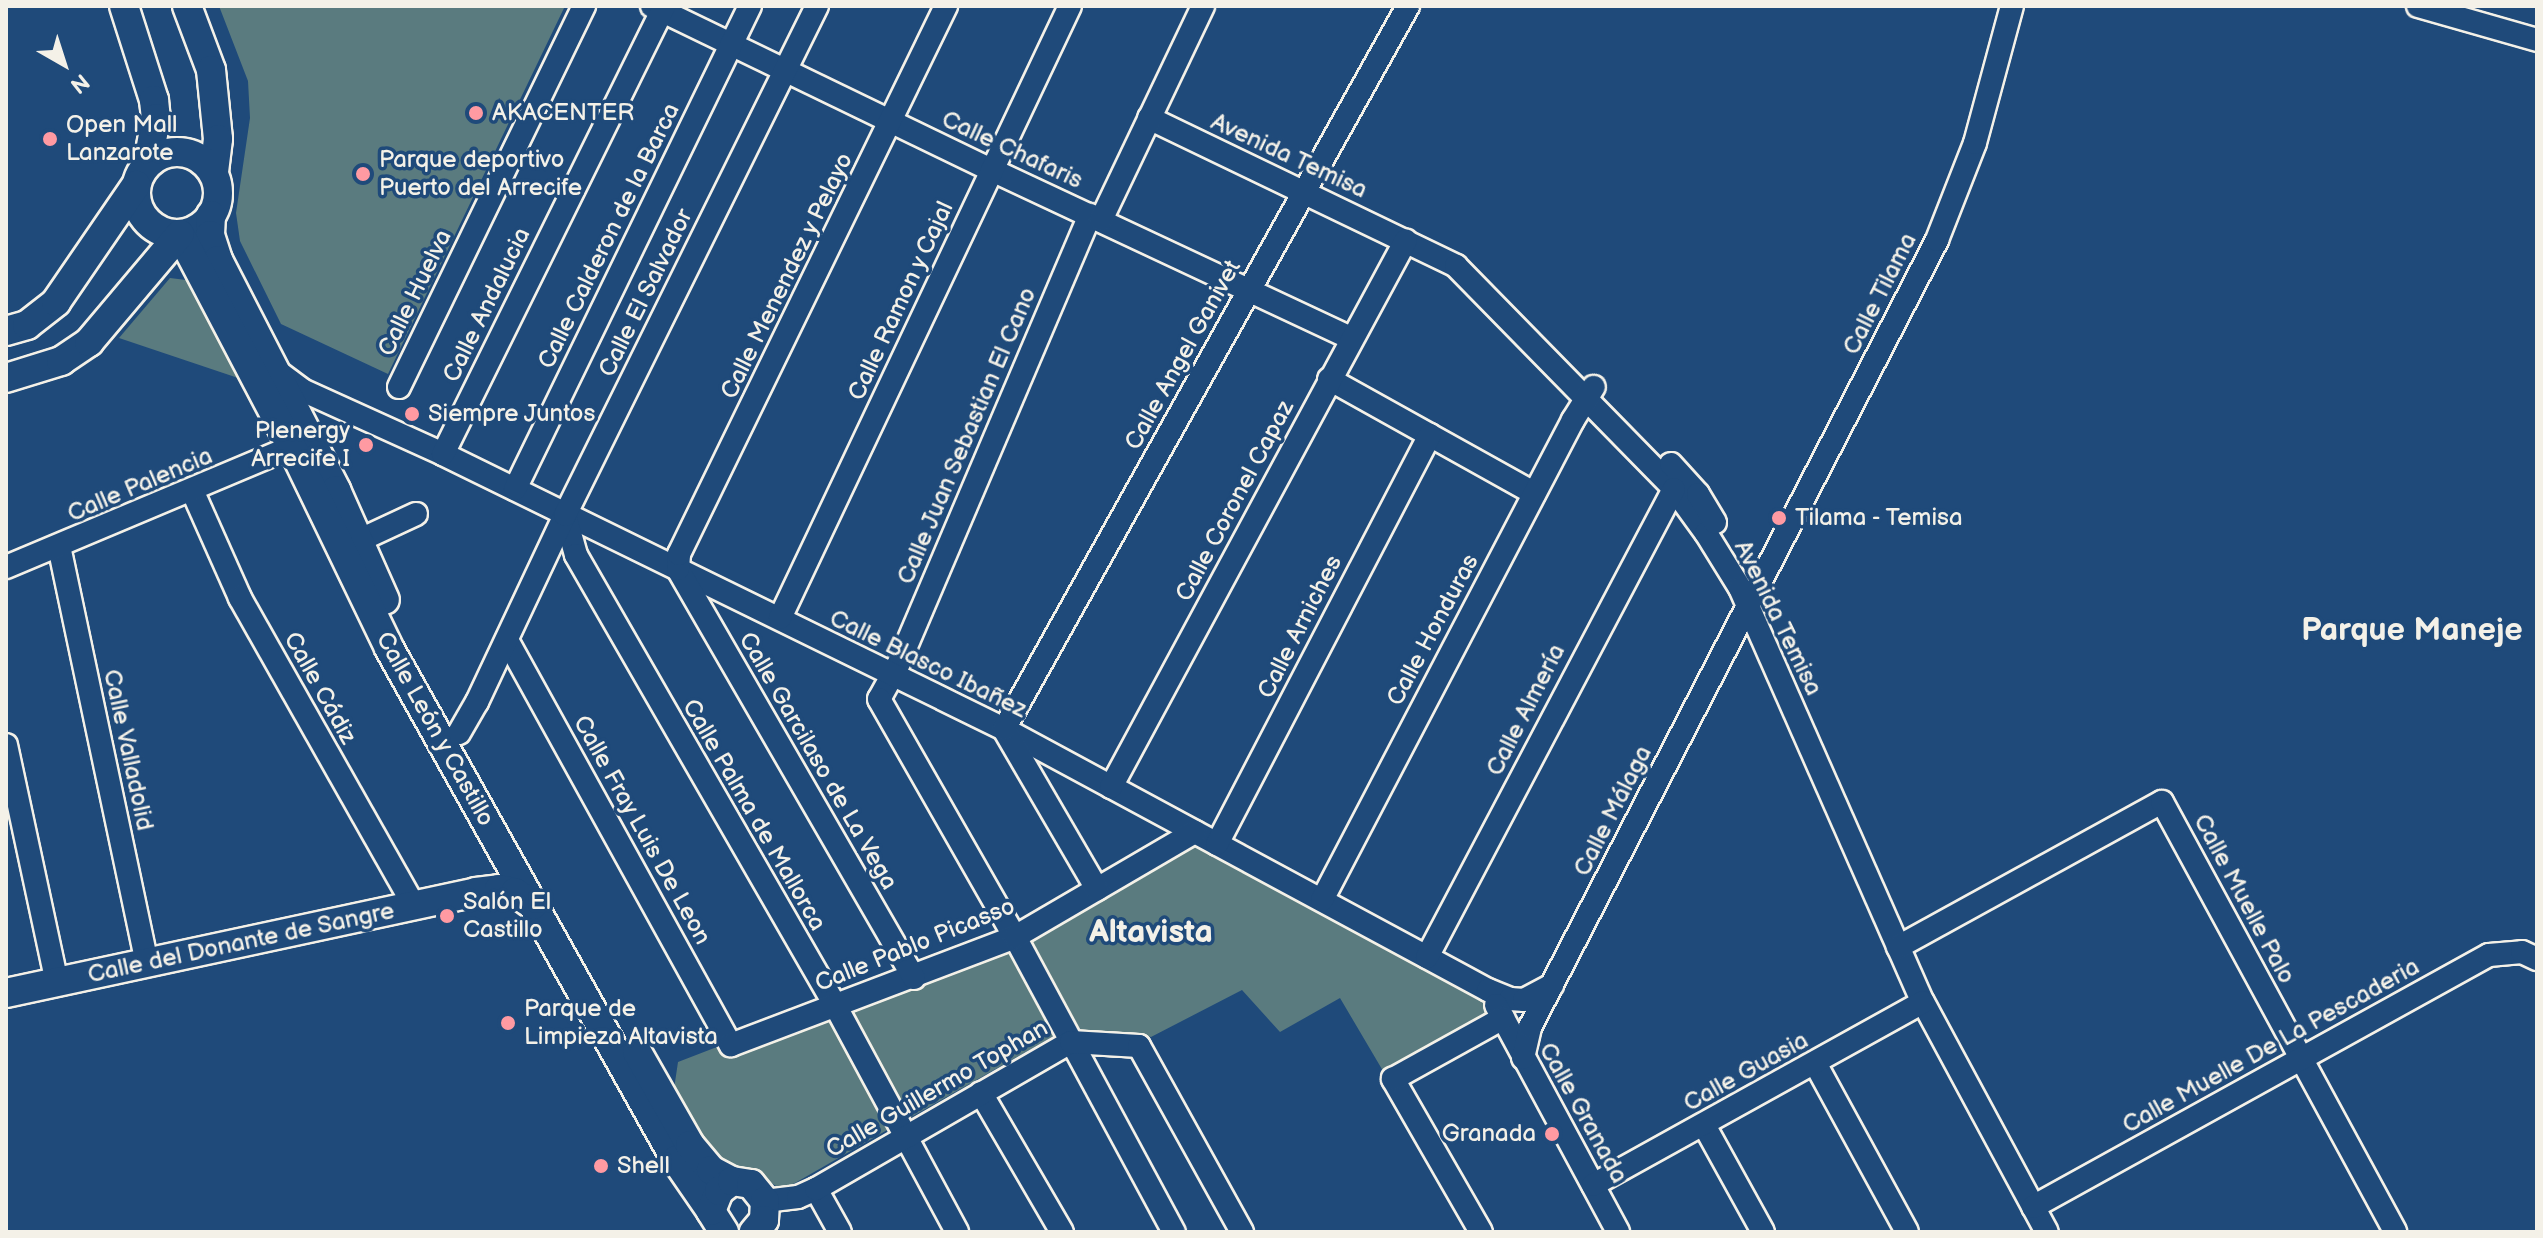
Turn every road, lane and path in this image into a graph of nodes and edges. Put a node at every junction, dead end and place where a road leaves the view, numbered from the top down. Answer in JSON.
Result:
{"nodes":[{"id":1,"x":124,"y":6,"type":"edge"},
{"id":2,"x":187,"y":6,"type":"edge"},
{"id":3,"x":584,"y":6,"type":"edge"},
{"id":4,"x":750,"y":6,"type":"edge"},
{"id":5,"x":817,"y":6,"type":"edge"},
{"id":6,"x":946,"y":6,"type":"edge"},
{"id":7,"x":1070,"y":6,"type":"edge"},
{"id":8,"x":1203,"y":6,"type":"edge"},
{"id":9,"x":1408,"y":6,"type":"edge"},
{"id":10,"x":2012,"y":6,"type":"edge"},
{"id":11,"x":2418,"y":6,"type":"edge"},
{"id":12,"x":659,"y":7,"type":"edge"},
{"id":13,"x":2489,"y":16,"type":"edge"},
{"id":14,"x":2537,"y":40,"type":"edge"},
{"id":15,"x":731,"y":45,"type":"junction"},
{"id":16,"x":785,"y":71,"type":"junction"},
{"id":17,"x":1149,"y":118,"type":"junction"},
{"id":18,"x":892,"y":121,"type":"junction"},
{"id":19,"x":992,"y":170,"type":"junction"},
{"id":20,"x":142,"y":174,"type":"junction"},
{"id":21,"x":214,"y":174,"type":"junction"},
{"id":22,"x":1306,"y":186,"type":"junction"},
{"id":23,"x":211,"y":215,"type":"junction"},
{"id":24,"x":1096,"y":218,"type":"junction"},
{"id":25,"x":180,"y":234,"type":"junction"},
{"id":26,"x":1406,"y":240,"type":"junction"},
{"id":27,"x":195,"y":267,"type":"junction"},
{"id":28,"x":143,"y":275,"type":"junction"},
{"id":29,"x":1250,"y":289,"type":"junction"},
{"id":30,"x":6,"y":331,"type":"edge"},
{"id":31,"x":1351,"y":338,"type":"junction"},
{"id":32,"x":275,"y":370,"type":"junction"},
{"id":33,"x":6,"y":378,"type":"edge"},
{"id":34,"x":1329,"y":379,"type":"junction"},
{"id":35,"x":399,"y":387,"type":"dead end"},
{"id":36,"x":1591,"y":392,"type":"junction"},
{"id":37,"x":1430,"y":435,"type":"junction"},
{"id":38,"x":292,"y":447,"type":"junction"},
{"id":39,"x":443,"y":454,"type":"junction"},
{"id":40,"x":515,"y":489,"type":"junction"},
{"id":41,"x":1674,"y":489,"type":"junction"},
{"id":42,"x":192,"y":490,"type":"junction"},
{"id":43,"x":1534,"y":493,"type":"junction"},
{"id":44,"x":416,"y":514,"type":"dead end"},
{"id":45,"x":565,"y":515,"type":"junction"},
{"id":46,"x":358,"y":541,"type":"junction"},
{"id":47,"x":59,"y":546,"type":"junction"},
{"id":48,"x":6,"y":567,"type":"edge"},
{"id":49,"x":678,"y":569,"type":"junction"},
{"id":50,"x":1752,"y":598,"type":"junction"},
{"id":51,"x":780,"y":618,"type":"junction"},
{"id":52,"x":507,"y":640,"type":"junction"},
{"id":53,"x":890,"y":676,"type":"junction"},
{"id":54,"x":1004,"y":729,"type":"junction"},
{"id":55,"x":459,"y":733,"type":"junction"},
{"id":56,"x":6,"y":745,"type":"edge"},
{"id":57,"x":1111,"y":787,"type":"junction"},
{"id":58,"x":1195,"y":832,"type":"junction"},
{"id":59,"x":1217,"y":844,"type":"junction"},
{"id":60,"x":504,"y":852,"type":"junction"},
{"id":61,"x":1097,"y":889,"type":"junction"},
{"id":62,"x":476,"y":892,"type":"junction"},
{"id":63,"x":1322,"y":900,"type":"junction"},
{"id":64,"x":414,"y":905,"type":"junction"},
{"id":65,"x":533,"y":905,"type":"junction"},
{"id":66,"x":1015,"y":937,"type":"junction"},
{"id":67,"x":1898,"y":947,"type":"junction"},
{"id":68,"x":1427,"y":957,"type":"junction"},
{"id":69,"x":2537,"y":959,"type":"edge"},
{"id":70,"x":147,"y":963,"type":"junction"},
{"id":71,"x":914,"y":978,"type":"junction"},
{"id":72,"x":57,"y":983,"type":"junction"},
{"id":73,"x":1552,"y":985,"type":"junction"},
{"id":74,"x":1488,"y":990,"type":"junction"},
{"id":75,"x":6,"y":993,"type":"edge"},
{"id":76,"x":1923,"y":1002,"type":"junction"},
{"id":77,"x":835,"y":1005,"type":"junction"},
{"id":78,"x":1503,"y":1018,"type":"junction"},
{"id":79,"x":1071,"y":1042,"type":"junction"},
{"id":80,"x":731,"y":1045,"type":"joint"},
{"id":81,"x":1523,"y":1058,"type":"junction"},
{"id":82,"x":2301,"y":1060,"type":"junction"},
{"id":83,"x":1815,"y":1063,"type":"junction"},
{"id":84,"x":981,"y":1093,"type":"junction"},
{"id":85,"x":1704,"y":1125,"type":"junction"},
{"id":86,"x":904,"y":1138,"type":"junction"},
{"id":87,"x":732,"y":1181,"type":"junction"},
{"id":88,"x":1593,"y":1185,"type":"junction"},
{"id":89,"x":816,"y":1189,"type":"junction"},
{"id":90,"x":765,"y":1201,"type":"junction"},
{"id":91,"x":2033,"y":1207,"type":"junction"},
{"id":92,"x":719,"y":1226,"type":"edge"},
{"id":93,"x":756,"y":1231,"type":"edge"},
{"id":94,"x":840,"y":1232,"type":"edge"},
{"id":95,"x":957,"y":1232,"type":"edge"},
{"id":96,"x":1062,"y":1232,"type":"edge"},
{"id":97,"x":1174,"y":1232,"type":"edge"},
{"id":98,"x":1242,"y":1232,"type":"edge"},
{"id":99,"x":1481,"y":1232,"type":"edge"},
{"id":100,"x":1618,"y":1232,"type":"edge"},
{"id":101,"x":1763,"y":1232,"type":"edge"},
{"id":102,"x":1907,"y":1232,"type":"edge"},
{"id":103,"x":2047,"y":1232,"type":"edge"},
{"id":104,"x":2395,"y":1232,"type":"edge"}],
"edges":[{"from":1,"to":20,"type":"main road"},
{"from":2,"to":21,"type":"main road"},
{"from":3,"to":35,"type":"street","name":"Calle Huelva"},
{"from":4,"to":15,"type":"street","name":"Calle Calderon de la Barca"},
{"from":5,"to":16,"type":"street","name":"Calle El Salvador"},
{"from":6,"to":18,"type":"street","name":"Calle Menendez y Pelayo"},
{"from":7,"to":19,"type":"street","name":"Calle Ramon y Cajal"},
{"from":8,"to":17,"type":"street","name":"Calle Juan Sebastian El Cano"},
{"from":9,"to":22,"type":"street","name":"Calle Angel Ganivet"},
{"from":10,"to":50,"type":"street","name":"Calle Tilama"},
{"from":11,"to":13,"type":"street"},
{"from":12,"to":15,"type":"street","name":"Calle Chafaris"},
{"from":12,"to":39,"type":"street","name":"Calle Andalucia"},
{"from":13,"to":14,"type":"street"},
{"from":15,"to":16,"type":"street","name":"Calle Chafaris"},
{"from":15,"to":40,"type":"street","name":"Calle Calderon de la Barca"},
{"from":16,"to":18,"type":"street","name":"Calle Chafaris"},
{"from":16,"to":45,"type":"street","name":"Calle El Salvador"},
{"from":17,"to":22,"type":"street","name":"Avenida Temisa"},
{"from":17,"to":24,"type":"street","name":"Calle Juan Sebastian El Cano"},
{"from":18,"to":19,"type":"street","name":"Calle Chafaris"},
{"from":18,"to":49,"type":"street","name":"Calle Menendez y Pelayo"},
{"from":19,"to":24,"type":"street","name":"Calle Chafaris"},
{"from":19,"to":51,"type":"street","name":"Calle Ramon y Cajal"},
{"from":20,"to":21,"type":"main road"},
{"from":20,"to":25,"type":"main road"},
{"from":20,"to":30,"type":"main road"},
{"from":21,"to":23,"type":"main road"},
{"from":22,"to":26,"type":"street","name":"Avenida Temisa"},
{"from":22,"to":29,"type":"street","name":"Calle Angel Ganivet"},
{"from":22,"to":36,"type":"street","name":"Avenida Temisa"},
{"from":23,"to":25,"type":"main road"},
{"from":23,"to":32,"type":"main road","name":"Calle León y Castillo"},
{"from":24,"to":29,"type":"street","name":"Calle Chafaris"},
{"from":24,"to":53,"type":"street","name":"Calle Juan Sebastian El Cano"},
{"from":25,"to":27,"type":"main road","name":"Calle León y Castillo"},
{"from":25,"to":28,"type":"main road"},
{"from":26,"to":31,"type":"street","name":"Calle Coronel Capaz"},
{"from":26,"to":36,"type":"street","name":"Avenida Temisa"},
{"from":27,"to":28,"type":"main road"},
{"from":27,"to":38,"type":"main road","name":"Calle León y Castillo"},
{"from":28,"to":33,"type":"main road"},
{"from":29,"to":31,"type":"street","name":"Calle Chafaris"},
{"from":29,"to":54,"type":"street","name":"Calle Angel Ganivet"},
{"from":31,"to":34,"type":"street","name":"Calle Coronel Capaz"},
{"from":32,"to":39,"type":"street","name":"Calle Blasco Ibañez"},
{"from":32,"to":46,"type":"main road","name":"Calle León y Castillo"},
{"from":34,"to":37,"type":"street"},
{"from":34,"to":57,"type":"street","name":"Calle Coronel Capaz"},
{"from":36,"to":41,"type":"street","name":"Avenida Temisa"},
{"from":36,"to":43,"type":"street","name":"Calle Honduras"},
{"from":36,"to":50,"type":"street","name":"Avenida Temisa"},
{"from":37,"to":43,"type":"street"},
{"from":37,"to":59,"type":"street","name":"Calle Arniches"},
{"from":38,"to":42,"type":"street","name":"Calle Palencia"},
{"from":38,"to":60,"type":"main road","name":"Calle León y Castillo"},
{"from":39,"to":40,"type":"street","name":"Calle Blasco Ibañez"},
{"from":40,"to":45,"type":"street","name":"Calle Blasco Ibañez"},
{"from":41,"to":50,"type":"street","name":"Avenida Temisa"},
{"from":41,"to":68,"type":"street","name":"Calle Almería"},
{"from":42,"to":47,"type":"street","name":"Calle Palencia"},
{"from":42,"to":64,"type":"street","name":"Calle Cádiz"},
{"from":43,"to":63,"type":"street","name":"Calle Honduras"},
{"from":44,"to":46,"type":"street"},
{"from":45,"to":49,"type":"street","name":"Calle Blasco Ibañez"},
{"from":45,"to":52,"type":"street","name":"Calle El Salvador"},
{"from":45,"to":77,"type":"street","name":"Calle Palma de Mallorca"},
{"from":46,"to":55,"type":"main road","name":"Calle León y Castillo"},
{"from":47,"to":48,"type":"street","name":"Calle Palencia"},
{"from":47,"to":70,"type":"street","name":"Calle Valladolid"},
{"from":49,"to":51,"type":"street","name":"Calle Blasco Ibañez"},
{"from":49,"to":71,"type":"street","name":"Calle Garcilaso de La Vega"},
{"from":50,"to":67,"type":"street","name":"Avenida Temisa"},
{"from":50,"to":73,"type":"street","name":"Calle Málaga"},
{"from":51,"to":53,"type":"street","name":"Calle Blasco Ibañez"},
{"from":52,"to":55,"type":"street","name":"Calle El Salvador"},
{"from":52,"to":80,"type":"street","name":"Calle Fray Luis De Leon"},
{"from":53,"to":54,"type":"street","name":"Calle Blasco Ibañez"},
{"from":53,"to":66,"type":"street"},
{"from":54,"to":57,"type":"street","name":"Calle Blasco Ibañez"},
{"from":54,"to":61,"type":"street"},
{"from":55,"to":87,"type":"main road","name":"Calle León y Castillo"},
{"from":56,"to":72,"type":"street"},
{"from":57,"to":58,"type":"street","name":"Calle Blasco Ibañez"},
{"from":58,"to":59,"type":"street","name":"Calle Blasco Ibañez"},
{"from":58,"to":61,"type":"street","name":"Calle Pablo Picasso"},
{"from":59,"to":63,"type":"street","name":"Calle Blasco Ibañez"},
{"from":60,"to":62,"type":"main road"},
{"from":60,"to":65,"type":"main road","name":"Calle León y Castillo"},
{"from":61,"to":66,"type":"street","name":"Calle Pablo Picasso"},
{"from":62,"to":64,"type":"main road","name":"Calle del Donante de Sangre"},
{"from":62,"to":65,"type":"main road","name":"Calle del Donante de Sangre"},
{"from":63,"to":68,"type":"street","name":"Calle Blasco Ibañez"},
{"from":64,"to":70,"type":"main road","name":"Calle del Donante de Sangre"},
{"from":65,"to":92,"type":"main road","name":"Calle León y Castillo"},
{"from":66,"to":71,"type":"street","name":"Calle Pablo Picasso"},
{"from":66,"to":79,"type":"street"},
{"from":67,"to":76,"type":"street","name":"Avenida Temisa"},
{"from":67,"to":82,"type":"street","name":"Calle Muelle Palo"},
{"from":68,"to":74,"type":"street","name":"Calle Blasco Ibañez"},
{"from":69,"to":82,"type":"street","name":"Calle Muelle De La Pescaderia"},
{"from":70,"to":72,"type":"main road","name":"Calle del Donante de Sangre"},
{"from":71,"to":77,"type":"street","name":"Calle Pablo Picasso"},
{"from":72,"to":75,"type":"main road","name":"Calle del Donante de Sangre"},
{"from":73,"to":74,"type":"street","name":"Calle Blasco Ibañez"},
{"from":73,"to":81,"type":"street","name":"Calle Málaga"},
{"from":74,"to":78,"type":"street","name":"Calle Granada"},
{"from":76,"to":83,"type":"street","name":"Calle Guasia"},
{"from":76,"to":91,"type":"street","name":"Avenida Temisa"},
{"from":77,"to":80,"type":"street","name":"Calle Pablo Picasso"},
{"from":77,"to":86,"type":"street","name":"Calle Palma de Mallorca"},
{"from":78,"to":81,"type":"street","name":"Calle Granada"},
{"from":78,"to":99,"type":"street"},
{"from":79,"to":84,"type":"street","name":"Calle Guillermo Tophan"},
{"from":79,"to":97,"type":"street"},
{"from":79,"to":98,"type":"street","name":"Calle Guillermo Tophan"},
{"from":81,"to":88,"type":"street","name":"Calle Granada"},
{"from":82,"to":91,"type":"street","name":"Calle Muelle De La Pescaderia"},
{"from":82,"to":104,"type":"street","name":"Calle Muelle Palo"},
{"from":83,"to":85,"type":"street","name":"Calle Guasia"},
{"from":83,"to":102,"type":"street"},
{"from":84,"to":86,"type":"street","name":"Calle Guillermo Tophan"},
{"from":84,"to":96,"type":"street"},
{"from":85,"to":88,"type":"street","name":"Calle Guasia"},
{"from":85,"to":101,"type":"street"},
{"from":86,"to":89,"type":"street","name":"Calle Guillermo Tophan"},
{"from":86,"to":95,"type":"street","name":"Calle Palma de Mallorca"},
{"from":87,"to":90,"type":"main road","name":"Calle León y Castillo"},
{"from":87,"to":92,"type":"main road"},
{"from":88,"to":100,"type":"street","name":"Calle Granada"},
{"from":89,"to":90,"type":"street","name":"Calle Guillermo Tophan"},
{"from":89,"to":94,"type":"street"},
{"from":90,"to":93,"type":"main road"},
{"from":91,"to":103,"type":"street","name":"Avenida Temisa"}]}
